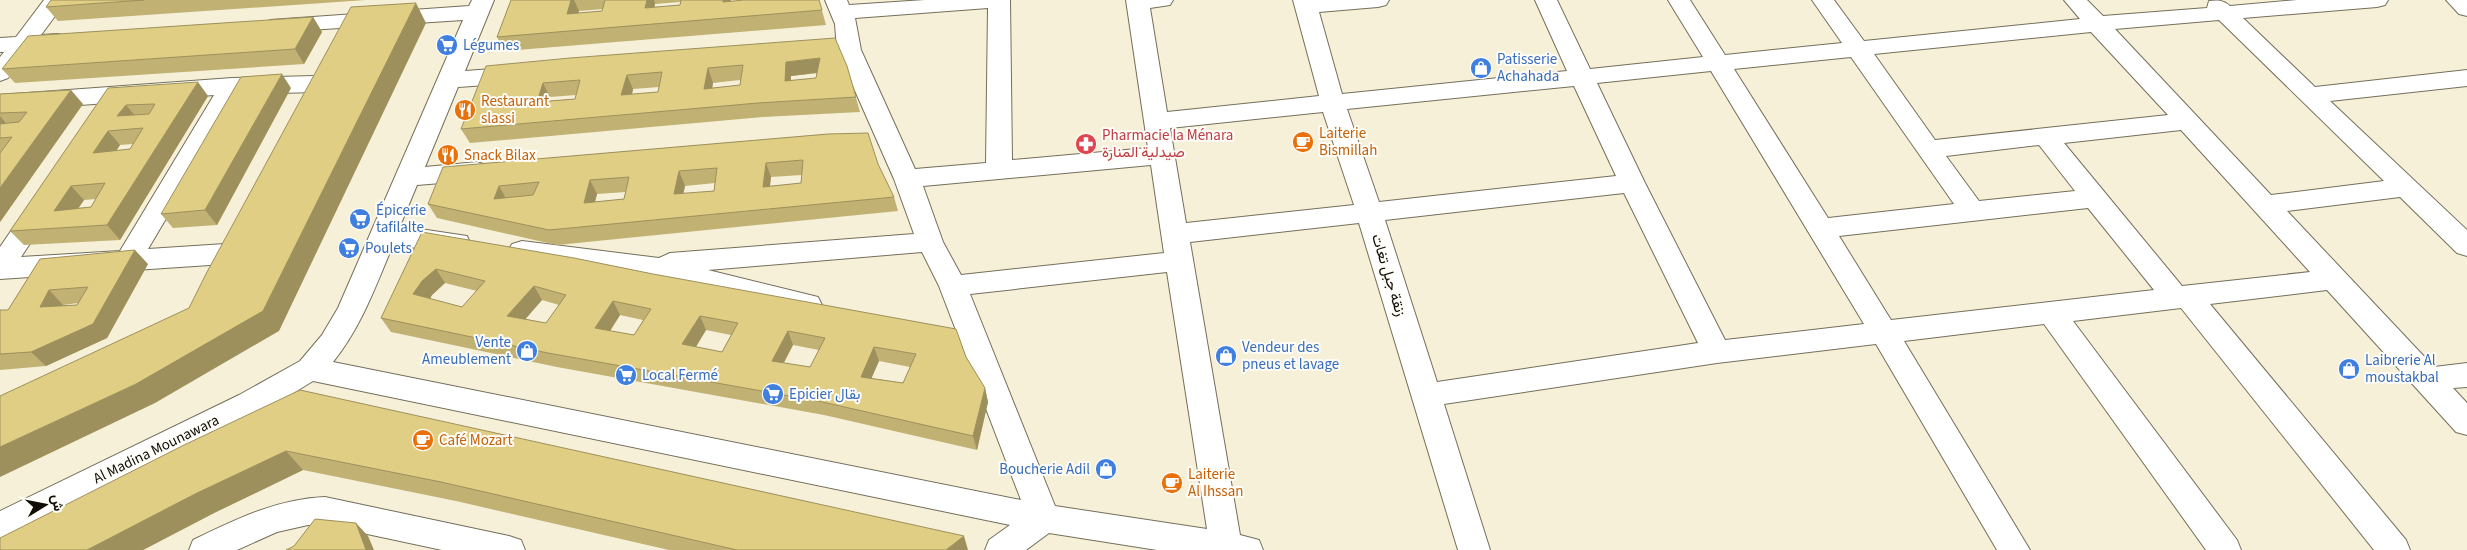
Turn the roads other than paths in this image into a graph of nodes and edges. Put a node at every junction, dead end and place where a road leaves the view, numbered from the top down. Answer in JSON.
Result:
{"nodes":[{"id":1,"x":56,"y":0,"type":"edge"},
{"id":2,"x":999,"y":0,"type":"edge"},
{"id":3,"x":1378,"y":0,"type":"edge"},
{"id":4,"x":1546,"y":0,"type":"edge"},
{"id":5,"x":1679,"y":0,"type":"edge"},
{"id":6,"x":1823,"y":0,"type":"edge"},
{"id":7,"x":2075,"y":0,"type":"edge"},
{"id":8,"x":2377,"y":0,"type":"edge"},
{"id":9,"x":2457,"y":0,"type":"edge"},
{"id":10,"x":1145,"y":1,"type":"edge"},
{"id":11,"x":1305,"y":3,"type":"edge"},
{"id":12,"x":892,"y":5,"type":"edge"},
{"id":13,"x":480,"y":6,"type":"edge"},
{"id":14,"x":838,"y":6,"type":"edge"},
{"id":15,"x":2218,"y":7,"type":"edge"},
{"id":16,"x":2467,"y":8,"type":"edge"},
{"id":17,"x":348,"y":20,"type":"junction"},
{"id":18,"x":2096,"y":24,"type":"junction"},
{"id":19,"x":259,"y":26,"type":"edge"},
{"id":20,"x":82,"y":39,"type":"edge"},
{"id":21,"x":11,"y":44,"type":"edge"},
{"id":22,"x":1857,"y":48,"type":"junction"},
{"id":23,"x":1716,"y":62,"type":"junction"},
{"id":24,"x":0,"y":73,"type":"edge"},
{"id":25,"x":537,"y":73,"type":"edge"},
{"id":26,"x":1581,"y":76,"type":"junction"},
{"id":27,"x":2467,"y":78,"type":"edge"},
{"id":28,"x":449,"y":80,"type":"junction"},
{"id":29,"x":314,"y":84,"type":"junction"},
{"id":30,"x":232,"y":86,"type":"junction"},
{"id":31,"x":116,"y":95,"type":"junction"},
{"id":32,"x":2312,"y":95,"type":"junction"},
{"id":33,"x":0,"y":103,"type":"edge"},
{"id":34,"x":1333,"y":104,"type":"junction"},
{"id":35,"x":301,"y":109,"type":"edge"},
{"id":36,"x":99,"y":120,"type":"edge"},
{"id":37,"x":1157,"y":121,"type":"junction"},
{"id":38,"x":2188,"y":121,"type":"junction"},
{"id":39,"x":2045,"y":136,"type":"junction"},
{"id":40,"x":1928,"y":150,"type":"junction"},
{"id":41,"x":1162,"y":154,"type":"junction"},
{"id":42,"x":496,"y":170,"type":"edge"},
{"id":43,"x":999,"y":171,"type":"junction"},
{"id":44,"x":408,"y":177,"type":"junction"},
{"id":45,"x":907,"y":179,"type":"junction"},
{"id":46,"x":1632,"y":183,"type":"junction"},
{"id":47,"x":55,"y":186,"type":"edge"},
{"id":48,"x":2407,"y":187,"type":"junction"},
{"id":49,"x":2094,"y":198,"type":"junction"},
{"id":50,"x":2266,"y":205,"type":"junction"},
{"id":51,"x":1973,"y":212,"type":"junction"},
{"id":52,"x":1370,"y":214,"type":"junction"},
{"id":53,"x":239,"y":228,"type":"edge"},
{"id":54,"x":1821,"y":228,"type":"junction"},
{"id":55,"x":384,"y":234,"type":"junction"},
{"id":56,"x":1175,"y":234,"type":"junction"},
{"id":57,"x":930,"y":242,"type":"junction"},
{"id":58,"x":2467,"y":246,"type":"edge"},
{"id":59,"x":225,"y":254,"type":"junction"},
{"id":60,"x":128,"y":260,"type":"junction"},
{"id":61,"x":1180,"y":261,"type":"junction"},
{"id":62,"x":646,"y":265,"type":"junction"},
{"id":63,"x":0,"y":268,"type":"edge"},
{"id":64,"x":211,"y":279,"type":"edge"},
{"id":65,"x":2334,"y":279,"type":"junction"},
{"id":66,"x":953,"y":286,"type":"junction"},
{"id":67,"x":2181,"y":297,"type":"junction"},
{"id":68,"x":830,"y":310,"type":"edge"},
{"id":69,"x":2051,"y":312,"type":"junction"},
{"id":70,"x":1881,"y":332,"type":"junction"},
{"id":71,"x":946,"y":338,"type":"edge"},
{"id":72,"x":975,"y":345,"type":"junction"},
{"id":73,"x":1717,"y":352,"type":"junction"},
{"id":74,"x":310,"y":369,"type":"junction"},
{"id":75,"x":2467,"y":375,"type":"edge"},
{"id":76,"x":2427,"y":380,"type":"junction"},
{"id":77,"x":1426,"y":396,"type":"junction"},
{"id":78,"x":2467,"y":424,"type":"edge"},
{"id":79,"x":1044,"y":518,"type":"junction"},
{"id":80,"x":0,"y":526,"type":"edge"},
{"id":81,"x":1233,"y":548,"type":"edge"},
{"id":82,"x":205,"y":550,"type":"edge"},
{"id":83,"x":510,"y":550,"type":"edge"},
{"id":84,"x":1001,"y":550,"type":"edge"},
{"id":85,"x":1474,"y":550,"type":"edge"},
{"id":86,"x":2014,"y":550,"type":"edge"},
{"id":87,"x":2225,"y":550,"type":"edge"},
{"id":88,"x":2394,"y":550,"type":"edge"}],
"edges":[{"from":1,"to":21,"type":"street"},
{"from":2,"to":12,"type":"street"},
{"from":2,"to":43,"type":"street"},
{"from":3,"to":11,"type":"street"},
{"from":4,"to":26,"type":"street"},
{"from":5,"to":23,"type":"street"},
{"from":6,"to":22,"type":"street"},
{"from":7,"to":18,"type":"street"},
{"from":8,"to":15,"type":"street"},
{"from":9,"to":16,"type":"street"},
{"from":10,"to":37,"type":"street"},
{"from":11,"to":34,"type":"street","name":"زنقة جبل تغات"},
{"from":12,"to":14,"type":"street"},
{"from":13,"to":17,"type":"street"},
{"from":13,"to":28,"type":"street","name":"Al Madina Mounawara"},
{"from":14,"to":45,"type":"street"},
{"from":15,"to":18,"type":"street"},
{"from":15,"to":32,"type":"street"},
{"from":17,"to":19,"type":"street"},
{"from":17,"to":29,"type":"street"},
{"from":18,"to":22,"type":"street"},
{"from":18,"to":38,"type":"street"},
{"from":20,"to":21,"type":"street"},
{"from":21,"to":24,"type":"street"},
{"from":22,"to":23,"type":"street"},
{"from":22,"to":40,"type":"street"},
{"from":23,"to":26,"type":"street"},
{"from":23,"to":54,"type":"street"},
{"from":25,"to":28,"type":"street"},
{"from":26,"to":34,"type":"street"},
{"from":26,"to":46,"type":"street"},
{"from":27,"to":32,"type":"street"},
{"from":28,"to":44,"type":"street","name":"Al Madina Mounawara"},
{"from":29,"to":30,"type":"street"},
{"from":29,"to":35,"type":"street"},
{"from":30,"to":31,"type":"street"},
{"from":30,"to":60,"type":"street"},
{"from":31,"to":33,"type":"street"},
{"from":31,"to":36,"type":"street"},
{"from":32,"to":48,"type":"street"},
{"from":34,"to":37,"type":"street"},
{"from":34,"to":52,"type":"street","name":"زنقة جبل تغات"},
{"from":37,"to":41,"type":"street"},
{"from":38,"to":39,"type":"street"},
{"from":38,"to":50,"type":"street"},
{"from":39,"to":40,"type":"street"},
{"from":39,"to":49,"type":"street"},
{"from":40,"to":51,"type":"street"},
{"from":41,"to":43,"type":"street"},
{"from":41,"to":56,"type":"street"},
{"from":42,"to":44,"type":"street"},
{"from":43,"to":45,"type":"street"},
{"from":44,"to":55,"type":"street","name":"Al Madina Mounawara"},
{"from":45,"to":57,"type":"street"},
{"from":46,"to":52,"type":"street"},
{"from":46,"to":73,"type":"street"},
{"from":47,"to":63,"type":"street"},
{"from":48,"to":50,"type":"street"},
{"from":48,"to":58,"type":"street"},
{"from":49,"to":51,"type":"street"},
{"from":49,"to":67,"type":"street"},
{"from":50,"to":65,"type":"street"},
{"from":51,"to":54,"type":"street"},
{"from":52,"to":56,"type":"street"},
{"from":52,"to":77,"type":"street","name":"زنقة جبل تغات"},
{"from":53,"to":59,"type":"street"},
{"from":54,"to":70,"type":"street"},
{"from":55,"to":62,"type":"street"},
{"from":55,"to":74,"type":"street","name":"Al Madina Mounawara"},
{"from":56,"to":61,"type":"street"},
{"from":57,"to":62,"type":"street"},
{"from":57,"to":66,"type":"street"},
{"from":59,"to":60,"type":"street"},
{"from":59,"to":64,"type":"street"},
{"from":60,"to":63,"type":"street"},
{"from":61,"to":66,"type":"street"},
{"from":61,"to":81,"type":"street"},
{"from":62,"to":68,"type":"street"},
{"from":65,"to":67,"type":"street"},
{"from":65,"to":76,"type":"street"},
{"from":66,"to":72,"type":"street"},
{"from":67,"to":69,"type":"street"},
{"from":67,"to":88,"type":"street"},
{"from":69,"to":70,"type":"street"},
{"from":69,"to":87,"type":"street"},
{"from":70,"to":73,"type":"street"},
{"from":70,"to":86,"type":"street"},
{"from":71,"to":72,"type":"street"},
{"from":72,"to":79,"type":"street"},
{"from":73,"to":77,"type":"street"},
{"from":74,"to":79,"type":"street"},
{"from":74,"to":80,"type":"street","name":"Al Madina Mounawara"},
{"from":75,"to":76,"type":"street"},
{"from":76,"to":78,"type":"street"},
{"from":77,"to":85,"type":"street","name":"زنقة جبل تغات"},
{"from":79,"to":81,"type":"street"},
{"from":79,"to":84,"type":"street"},
{"from":82,"to":83,"type":"street"}]}
